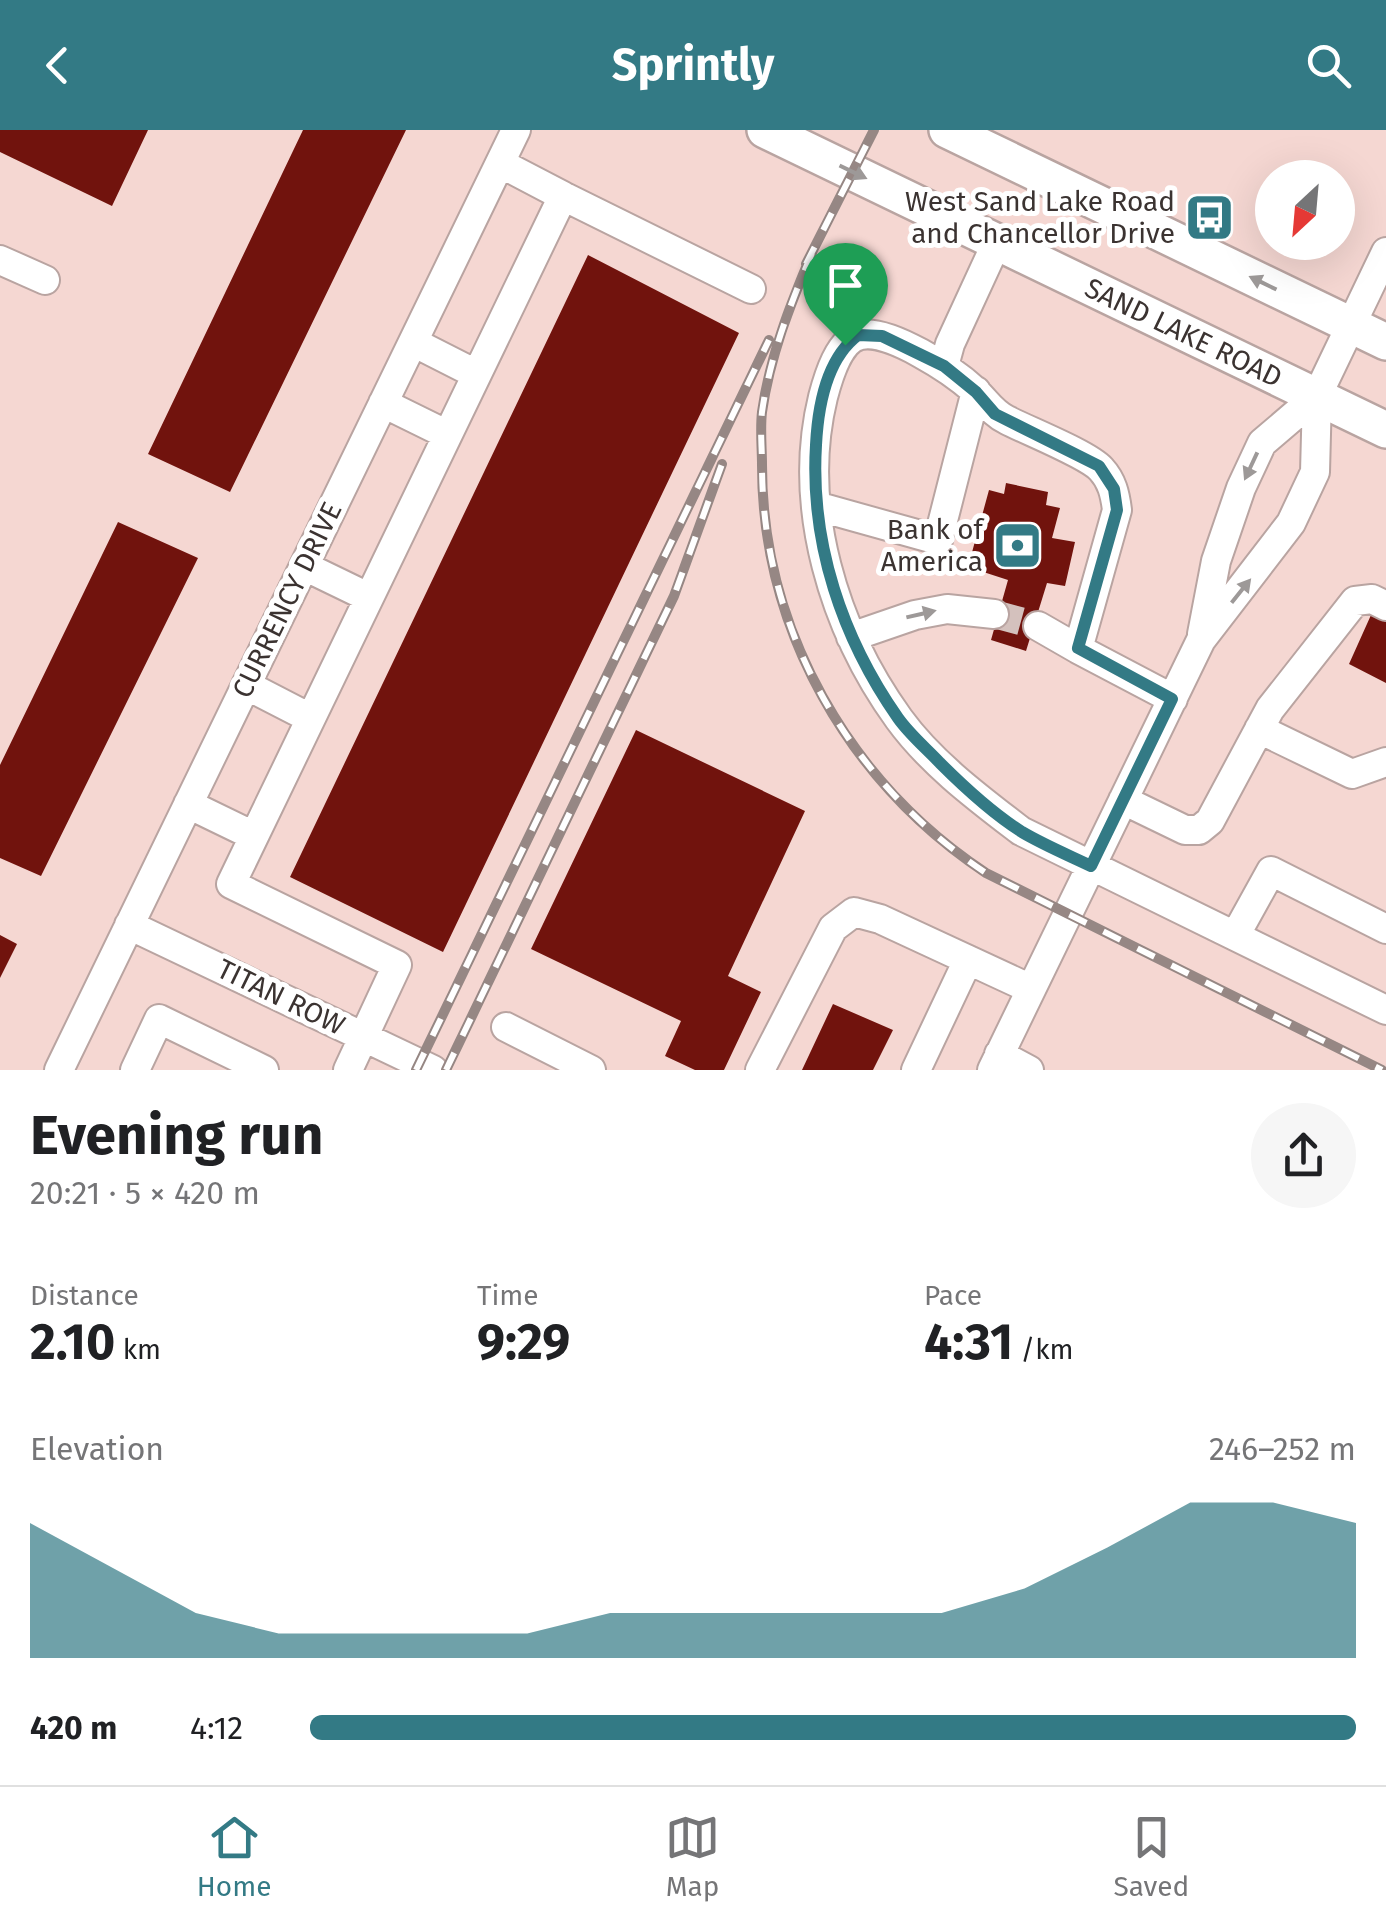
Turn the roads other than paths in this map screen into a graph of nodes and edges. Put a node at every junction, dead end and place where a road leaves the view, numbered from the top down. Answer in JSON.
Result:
{"nodes":[{"id":1,"x":516,"y":130,"type":"edge"},
{"id":2,"x":765,"y":130,"type":"edge"},
{"id":3,"x":949,"y":130,"type":"edge"},
{"id":4,"x":500,"y":163,"type":"junction"},
{"id":5,"x":563,"y":196,"type":"junction"},
{"id":6,"x":997,"y":242,"type":"junction"},
{"id":7,"x":1386,"y":252,"type":"edge"},
{"id":8,"x":0,"y":260,"type":"edge"},
{"id":9,"x":45,"y":280,"type":"dead end"},
{"id":10,"x":752,"y":289,"type":"dead end"},
{"id":11,"x":1350,"y":325,"type":"junction"},
{"id":12,"x":413,"y":342,"type":"junction"},
{"id":13,"x":1386,"y":342,"type":"edge"},
{"id":14,"x":944,"y":366,"type":"junction"},
{"id":15,"x":476,"y":374,"type":"junction"},
{"id":16,"x":976,"y":392,"type":"junction"},
{"id":17,"x":1318,"y":396,"type":"junction"},
{"id":18,"x":383,"y":403,"type":"junction"},
{"id":19,"x":1386,"y":430,"type":"edge"},
{"id":20,"x":446,"y":434,"type":"junction"},
{"id":21,"x":816,"y":506,"type":"junction"},
{"id":22,"x":304,"y":566,"type":"junction"},
{"id":23,"x":368,"y":597,"type":"junction"},
{"id":24,"x":1386,"y":606,"type":"edge"},
{"id":25,"x":994,"y":614,"type":"tunnel mouth"},
{"id":26,"x":1038,"y":626,"type":"tunnel mouth"},
{"id":27,"x":851,"y":637,"type":"junction"},
{"id":28,"x":1201,"y":640,"type":"junction"},
{"id":29,"x":1078,"y":648,"type":"junction"},
{"id":30,"x":246,"y":686,"type":"junction"},
{"id":31,"x":1172,"y":699,"type":"junction"},
{"id":32,"x":310,"y":718,"type":"junction"},
{"id":33,"x":1259,"y":729,"type":"junction"},
{"id":34,"x":1386,"y":762,"type":"edge"},
{"id":35,"x":1124,"y":800,"type":"junction"},
{"id":36,"x":188,"y":804,"type":"junction"},
{"id":37,"x":254,"y":836,"type":"junction"},
{"id":38,"x":1091,"y":866,"type":"junction"},
{"id":39,"x":129,"y":925,"type":"junction"},
{"id":40,"x":1386,"y":929,"type":"edge"},
{"id":41,"x":1235,"y":936,"type":"junction"},
{"id":42,"x":968,"y":960,"type":"junction"},
{"id":43,"x":1031,"y":989,"type":"junction"},
{"id":44,"x":1386,"y":1010,"type":"edge"},
{"id":45,"x":506,"y":1026,"type":"dead end"},
{"id":46,"x":364,"y":1037,"type":"junction"},
{"id":47,"x":548,"y":1060,"type":"edge"},
{"id":48,"x":995,"y":1062,"type":"edge"},
{"id":49,"x":68,"y":1067,"type":"edge"},
{"id":50,"x":135,"y":1070,"type":"edge"},
{"id":51,"x":264,"y":1070,"type":"edge"},
{"id":52,"x":348,"y":1070,"type":"edge"},
{"id":53,"x":433,"y":1070,"type":"edge"},
{"id":54,"x":592,"y":1070,"type":"edge"},
{"id":55,"x":760,"y":1070,"type":"edge"},
{"id":56,"x":916,"y":1070,"type":"edge"},
{"id":57,"x":1030,"y":1070,"type":"edge"}],
"edges":[{"from":1,"to":4,"type":"street","name":"CURRENCY DRIVE"},
{"from":2,"to":6,"type":"main road","name":"SAND LAKE ROAD","one_way":true},
{"from":11,"to":3,"type":"main road","one_way":true},
{"from":4,"to":5,"type":"street"},
{"from":4,"to":12,"type":"street","name":"CURRENCY DRIVE"},
{"from":5,"to":10,"type":"street"},
{"from":5,"to":15,"type":"street"},
{"from":6,"to":14,"type":"street"},
{"from":6,"to":17,"type":"main road","name":"SAND LAKE ROAD"},
{"from":7,"to":11,"type":"street"},
{"from":8,"to":9,"type":"street"},
{"from":11,"to":13,"type":"main road"},
{"from":11,"to":17,"type":"street"},
{"from":12,"to":15,"type":"street"},
{"from":12,"to":18,"type":"street","name":"CURRENCY DRIVE"},
{"from":14,"to":16,"type":"street"},
{"from":14,"to":21,"type":"street"},
{"from":15,"to":20,"type":"street"},
{"from":16,"to":21,"type":"street"},
{"from":16,"to":29,"type":"street"},
{"from":17,"to":19,"type":"main road","name":"SAND LAKE ROAD"},
{"from":28,"to":17,"type":"street","one_way":true},
{"from":17,"to":28,"type":"street","one_way":true},
{"from":18,"to":20,"type":"street"},
{"from":18,"to":22,"type":"street","name":"CURRENCY DRIVE"},
{"from":20,"to":23,"type":"street"},
{"from":21,"to":27,"type":"street"},
{"from":22,"to":23,"type":"street"},
{"from":22,"to":30,"type":"street","name":"CURRENCY DRIVE"},
{"from":23,"to":32,"type":"street"},
{"from":24,"to":33,"type":"street"},
{"from":27,"to":25,"type":"street","one_way":true},
{"from":26,"to":29,"type":"street"},
{"from":27,"to":38,"type":"street"},
{"from":28,"to":31,"type":"street"},
{"from":29,"to":31,"type":"street"},
{"from":30,"to":32,"type":"street"},
{"from":30,"to":36,"type":"street","name":"CURRENCY DRIVE"},
{"from":31,"to":35,"type":"street"},
{"from":32,"to":37,"type":"street"},
{"from":33,"to":34,"type":"street"},
{"from":33,"to":35,"type":"street"},
{"from":35,"to":38,"type":"street"},
{"from":36,"to":37,"type":"street"},
{"from":36,"to":39,"type":"street","name":"CURRENCY DRIVE"},
{"from":37,"to":46,"type":"street"},
{"from":38,"to":41,"type":"street"},
{"from":38,"to":43,"type":"street"},
{"from":39,"to":46,"type":"street","name":"TITAN ROW"},
{"from":39,"to":49,"type":"street","name":"CURRENCY DRIVE"},
{"from":40,"to":41,"type":"street"},
{"from":41,"to":44,"type":"street"},
{"from":42,"to":43,"type":"street"},
{"from":42,"to":55,"type":"street"},
{"from":42,"to":56,"type":"street"},
{"from":43,"to":48,"type":"street"},
{"from":45,"to":47,"type":"street"},
{"from":46,"to":52,"type":"street"},
{"from":46,"to":53,"type":"street","name":"TITAN ROW"},
{"from":47,"to":54,"type":"street"},
{"from":48,"to":57,"type":"street"},
{"from":50,"to":51,"type":"street"}]}
